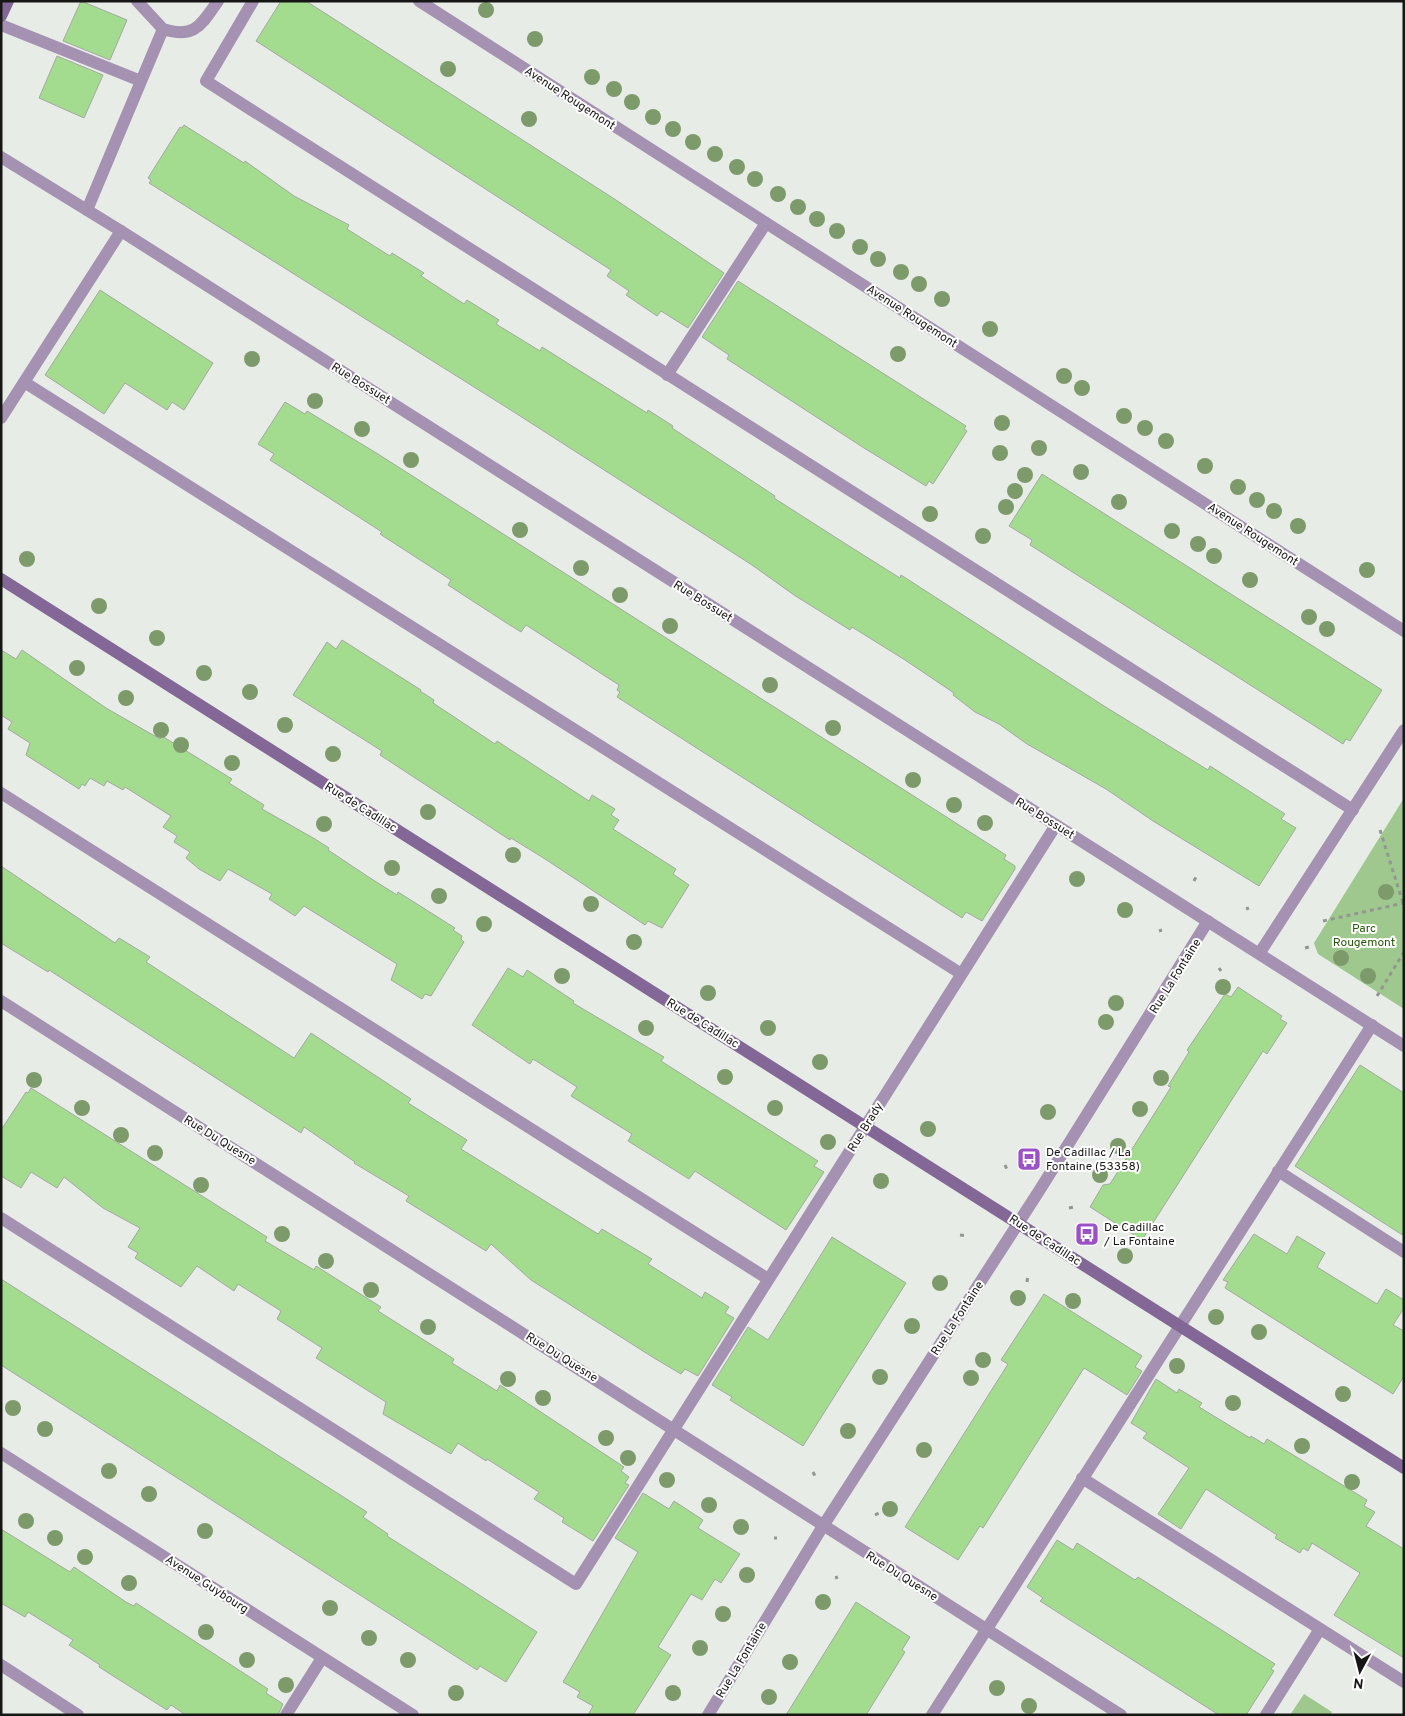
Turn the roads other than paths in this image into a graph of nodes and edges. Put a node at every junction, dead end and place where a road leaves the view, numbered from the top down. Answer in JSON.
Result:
{"nodes":[{"id":1,"x":8,"y":1,"type":"edge"},
{"id":2,"x":137,"y":1,"type":"edge"},
{"id":3,"x":218,"y":1,"type":"edge"},
{"id":4,"x":253,"y":1,"type":"edge"},
{"id":5,"x":420,"y":1,"type":"edge"},
{"id":6,"x":1,"y":16,"type":"edge"},
{"id":7,"x":1,"y":25,"type":"edge"},
{"id":8,"x":163,"y":28,"type":"junction"},
{"id":9,"x":141,"y":81,"type":"junction"},
{"id":10,"x":1,"y":157,"type":"edge"},
{"id":11,"x":87,"y":210,"type":"junction"},
{"id":12,"x":766,"y":223,"type":"junction"},
{"id":13,"x":122,"y":231,"type":"junction"},
{"id":14,"x":667,"y":375,"type":"junction"},
{"id":15,"x":24,"y":382,"type":"junction"},
{"id":16,"x":1,"y":418,"type":"edge"},
{"id":17,"x":1,"y":579,"type":"edge"},
{"id":18,"x":1404,"y":631,"type":"edge"},
{"id":19,"x":1404,"y":730,"type":"edge"},
{"id":20,"x":1,"y":793,"type":"edge"},
{"id":21,"x":1353,"y":810,"type":"junction"},
{"id":22,"x":1056,"y":825,"type":"junction"},
{"id":23,"x":1208,"y":921,"type":"junction"},
{"id":24,"x":1259,"y":954,"type":"junction"},
{"id":25,"x":960,"y":973,"type":"junction"},
{"id":26,"x":1,"y":1001,"type":"edge"},
{"id":27,"x":1372,"y":1025,"type":"junction"},
{"id":28,"x":1404,"y":1046,"type":"edge"},
{"id":29,"x":866,"y":1126,"type":"junction"},
{"id":30,"x":1278,"y":1171,"type":"junction"},
{"id":31,"x":1,"y":1218,"type":"edge"},
{"id":32,"x":1018,"y":1223,"type":"junction"},
{"id":33,"x":1404,"y":1252,"type":"edge"},
{"id":34,"x":768,"y":1279,"type":"junction"},
{"id":35,"x":1178,"y":1325,"type":"junction"},
{"id":36,"x":675,"y":1429,"type":"junction"},
{"id":37,"x":1,"y":1453,"type":"edge"},
{"id":38,"x":1404,"y":1468,"type":"edge"},
{"id":39,"x":1082,"y":1478,"type":"junction"},
{"id":40,"x":823,"y":1526,"type":"junction"},
{"id":41,"x":986,"y":1629,"type":"junction"},
{"id":42,"x":1320,"y":1629,"type":"junction"},
{"id":43,"x":322,"y":1658,"type":"junction"},
{"id":44,"x":1,"y":1665,"type":"edge"},
{"id":45,"x":1404,"y":1682,"type":"edge"},
{"id":46,"x":78,"y":1715,"type":"edge"},
{"id":47,"x":286,"y":1715,"type":"edge"},
{"id":48,"x":413,"y":1715,"type":"edge"},
{"id":49,"x":708,"y":1715,"type":"edge"},
{"id":50,"x":932,"y":1715,"type":"edge"},
{"id":51,"x":1121,"y":1715,"type":"edge"},
{"id":52,"x":1266,"y":1715,"type":"edge"}],
"edges":[{"from":1,"to":6,"type":"street"},
{"from":2,"to":8,"type":"street"},
{"from":3,"to":8,"type":"street"},
{"from":4,"to":14,"type":"street"},
{"from":5,"to":12,"type":"street","name":"Avenue Rougemont"},
{"from":7,"to":9,"type":"street"},
{"from":8,"to":9,"type":"street"},
{"from":9,"to":11,"type":"street"},
{"from":10,"to":11,"type":"street","name":"Rue Bossuet"},
{"from":11,"to":13,"type":"street","name":"Rue Bossuet"},
{"from":12,"to":14,"type":"street"},
{"from":12,"to":18,"type":"street","name":"Avenue Rougemont"},
{"from":13,"to":15,"type":"street"},
{"from":13,"to":22,"type":"street","name":"Rue Bossuet"},
{"from":14,"to":21,"type":"street"},
{"from":15,"to":16,"type":"street"},
{"from":15,"to":25,"type":"street"},
{"from":17,"to":29,"type":"street","name":"Rue de Cadillac"},
{"from":19,"to":21,"type":"street"},
{"from":20,"to":34,"type":"street"},
{"from":21,"to":24,"type":"street"},
{"from":22,"to":23,"type":"street","name":"Rue Bossuet"},
{"from":22,"to":25,"type":"street","name":"Rue Brady"},
{"from":23,"to":24,"type":"street","name":"Rue Bossuet"},
{"from":23,"to":32,"type":"street","name":"Rue La Fontaine"},
{"from":24,"to":27,"type":"street","name":"Rue Bossuet"},
{"from":25,"to":29,"type":"street","name":"Rue Brady"},
{"from":26,"to":36,"type":"street","name":"Rue Du Quesne"},
{"from":27,"to":28,"type":"street","name":"Rue Bossuet"},
{"from":27,"to":30,"type":"street"},
{"from":29,"to":32,"type":"street","name":"Rue de Cadillac"},
{"from":29,"to":34,"type":"street","name":"Rue Brady"},
{"from":30,"to":33,"type":"street"},
{"from":30,"to":35,"type":"street"},
{"from":31,"to":36,"type":"street","name":"Rue Brady"},
{"from":32,"to":35,"type":"street","name":"Rue de Cadillac"},
{"from":32,"to":40,"type":"street","name":"Rue La Fontaine"},
{"from":34,"to":36,"type":"street","name":"Rue Brady"},
{"from":35,"to":38,"type":"street","name":"Rue de Cadillac"},
{"from":35,"to":39,"type":"street"},
{"from":36,"to":40,"type":"street","name":"Rue Du Quesne"},
{"from":37,"to":43,"type":"street","name":"Avenue Guybourg"},
{"from":39,"to":41,"type":"street"},
{"from":39,"to":42,"type":"street"},
{"from":40,"to":41,"type":"street","name":"Rue Du Quesne"},
{"from":40,"to":49,"type":"street","name":"Rue La Fontaine"},
{"from":41,"to":50,"type":"street"},
{"from":41,"to":51,"type":"street","name":"Rue Du Quesne"},
{"from":42,"to":45,"type":"street"},
{"from":42,"to":52,"type":"street"},
{"from":43,"to":47,"type":"street"},
{"from":43,"to":48,"type":"street","name":"Avenue Guybourg"},
{"from":44,"to":46,"type":"street"}]}
